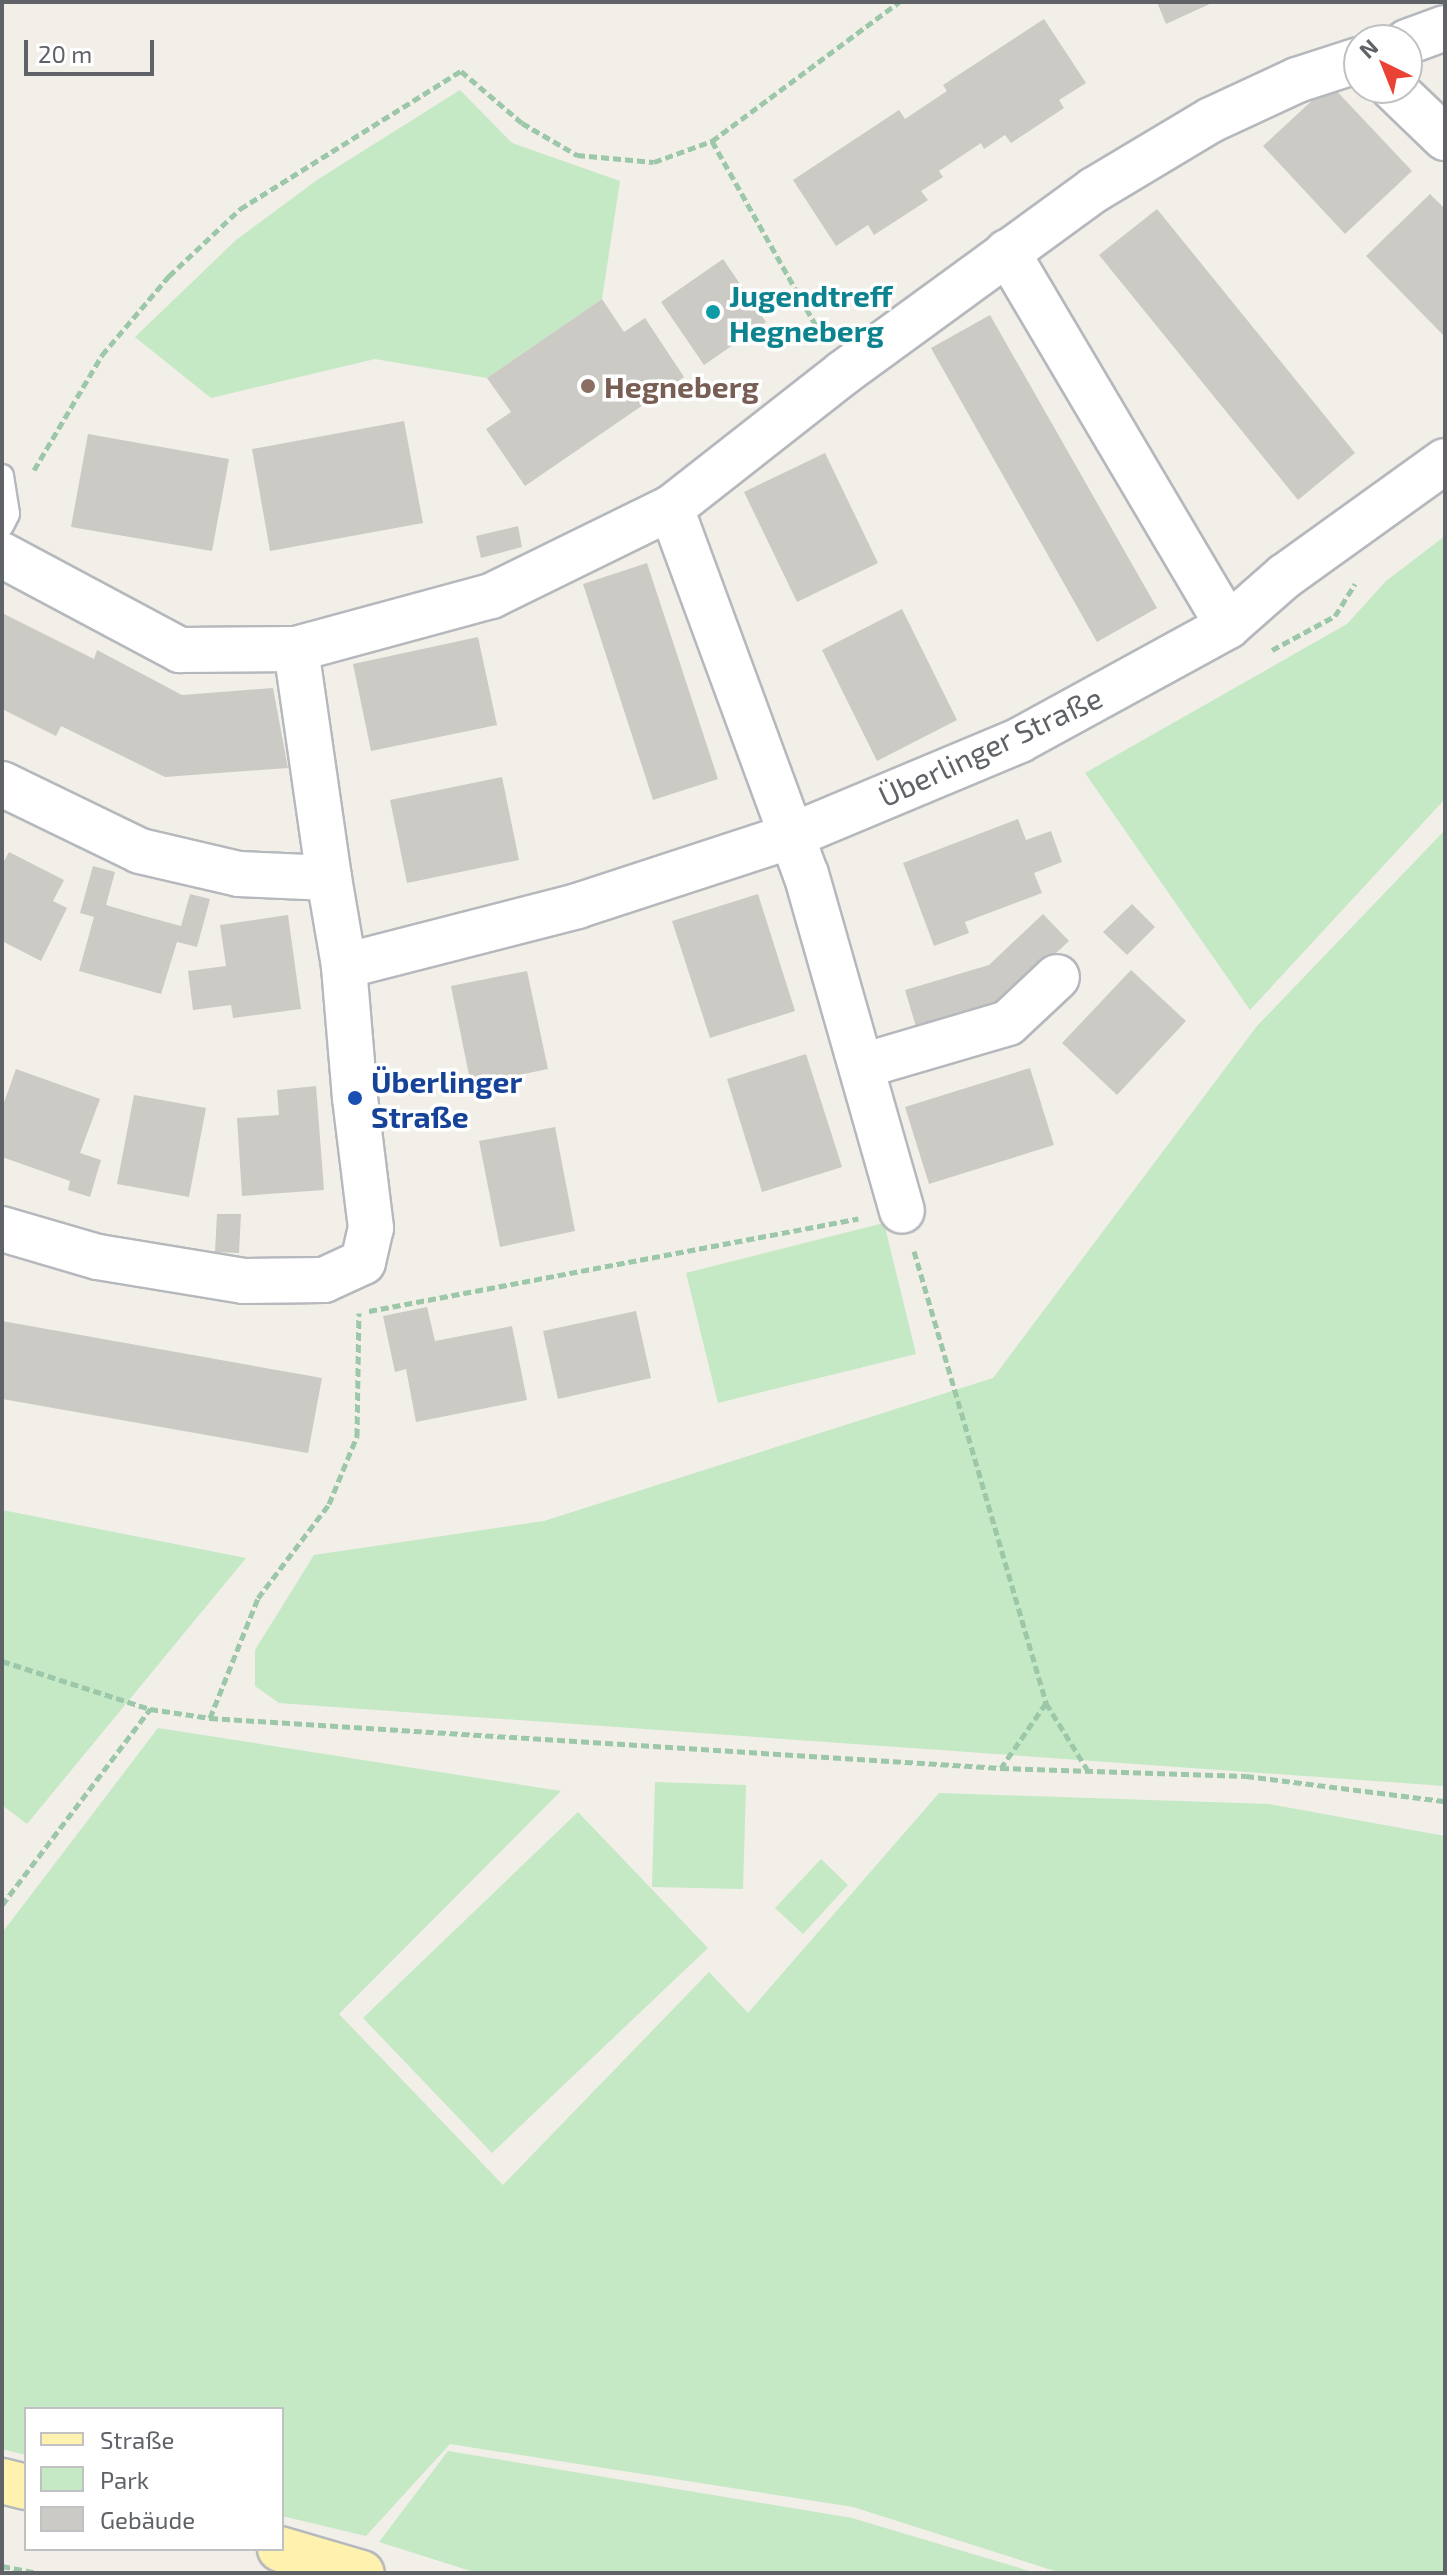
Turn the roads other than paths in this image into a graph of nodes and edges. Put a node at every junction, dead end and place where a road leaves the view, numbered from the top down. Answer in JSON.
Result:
{"nodes":[{"id":1,"x":1445,"y":28,"type":"edge"},
{"id":2,"x":1423,"y":36,"type":"edge"},
{"id":3,"x":1343,"y":65,"type":"edge"},
{"id":4,"x":1410,"y":104,"type":"edge"},
{"id":5,"x":1445,"y":138,"type":"edge"},
{"id":6,"x":1007,"y":252,"type":"junction"},
{"id":7,"x":1445,"y":461,"type":"edge"},
{"id":8,"x":2,"y":476,"type":"edge"},
{"id":9,"x":671,"y":508,"type":"junction"},
{"id":10,"x":4,"y":531,"type":"edge"},
{"id":11,"x":1228,"y":626,"type":"junction"},
{"id":12,"x":296,"y":649,"type":"junction"},
{"id":13,"x":2,"y":784,"type":"edge"},
{"id":14,"x":791,"y":836,"type":"junction"},
{"id":15,"x":329,"y":878,"type":"junction"},
{"id":16,"x":344,"y":966,"type":"junction"},
{"id":17,"x":1057,"y":977,"type":"dead end"},
{"id":18,"x":862,"y":1066,"type":"junction"},
{"id":19,"x":902,"y":1211,"type":"road end"},
{"id":20,"x":2,"y":1229,"type":"edge"},
{"id":21,"x":2,"y":2481,"type":"edge"},
{"id":22,"x":24,"y":2486,"type":"edge"},
{"id":23,"x":284,"y":2550,"type":"edge"},
{"id":24,"x":362,"y":2573,"type":"edge"}],
"edges":[{"from":1,"to":2,"type":"street"},
{"from":3,"to":6,"type":"street"},
{"from":4,"to":5,"type":"street"},
{"from":6,"to":9,"type":"street"},
{"from":6,"to":11,"type":"street"},
{"from":7,"to":11,"type":"street","name":"Überlinger Straße"},
{"from":8,"to":10,"type":"lane"},
{"from":9,"to":12,"type":"street"},
{"from":9,"to":14,"type":"street"},
{"from":10,"to":12,"type":"street"},
{"from":11,"to":14,"type":"street","name":"Überlinger Straße"},
{"from":12,"to":15,"type":"street"},
{"from":13,"to":15,"type":"street"},
{"from":14,"to":16,"type":"street","name":"Überlinger Straße"},
{"from":14,"to":18,"type":"street"},
{"from":15,"to":16,"type":"street"},
{"from":16,"to":20,"type":"street"},
{"from":17,"to":18,"type":"street"},
{"from":18,"to":19,"type":"street"},
{"from":21,"to":22,"type":"main road"},
{"from":23,"to":24,"type":"main road"}]}
